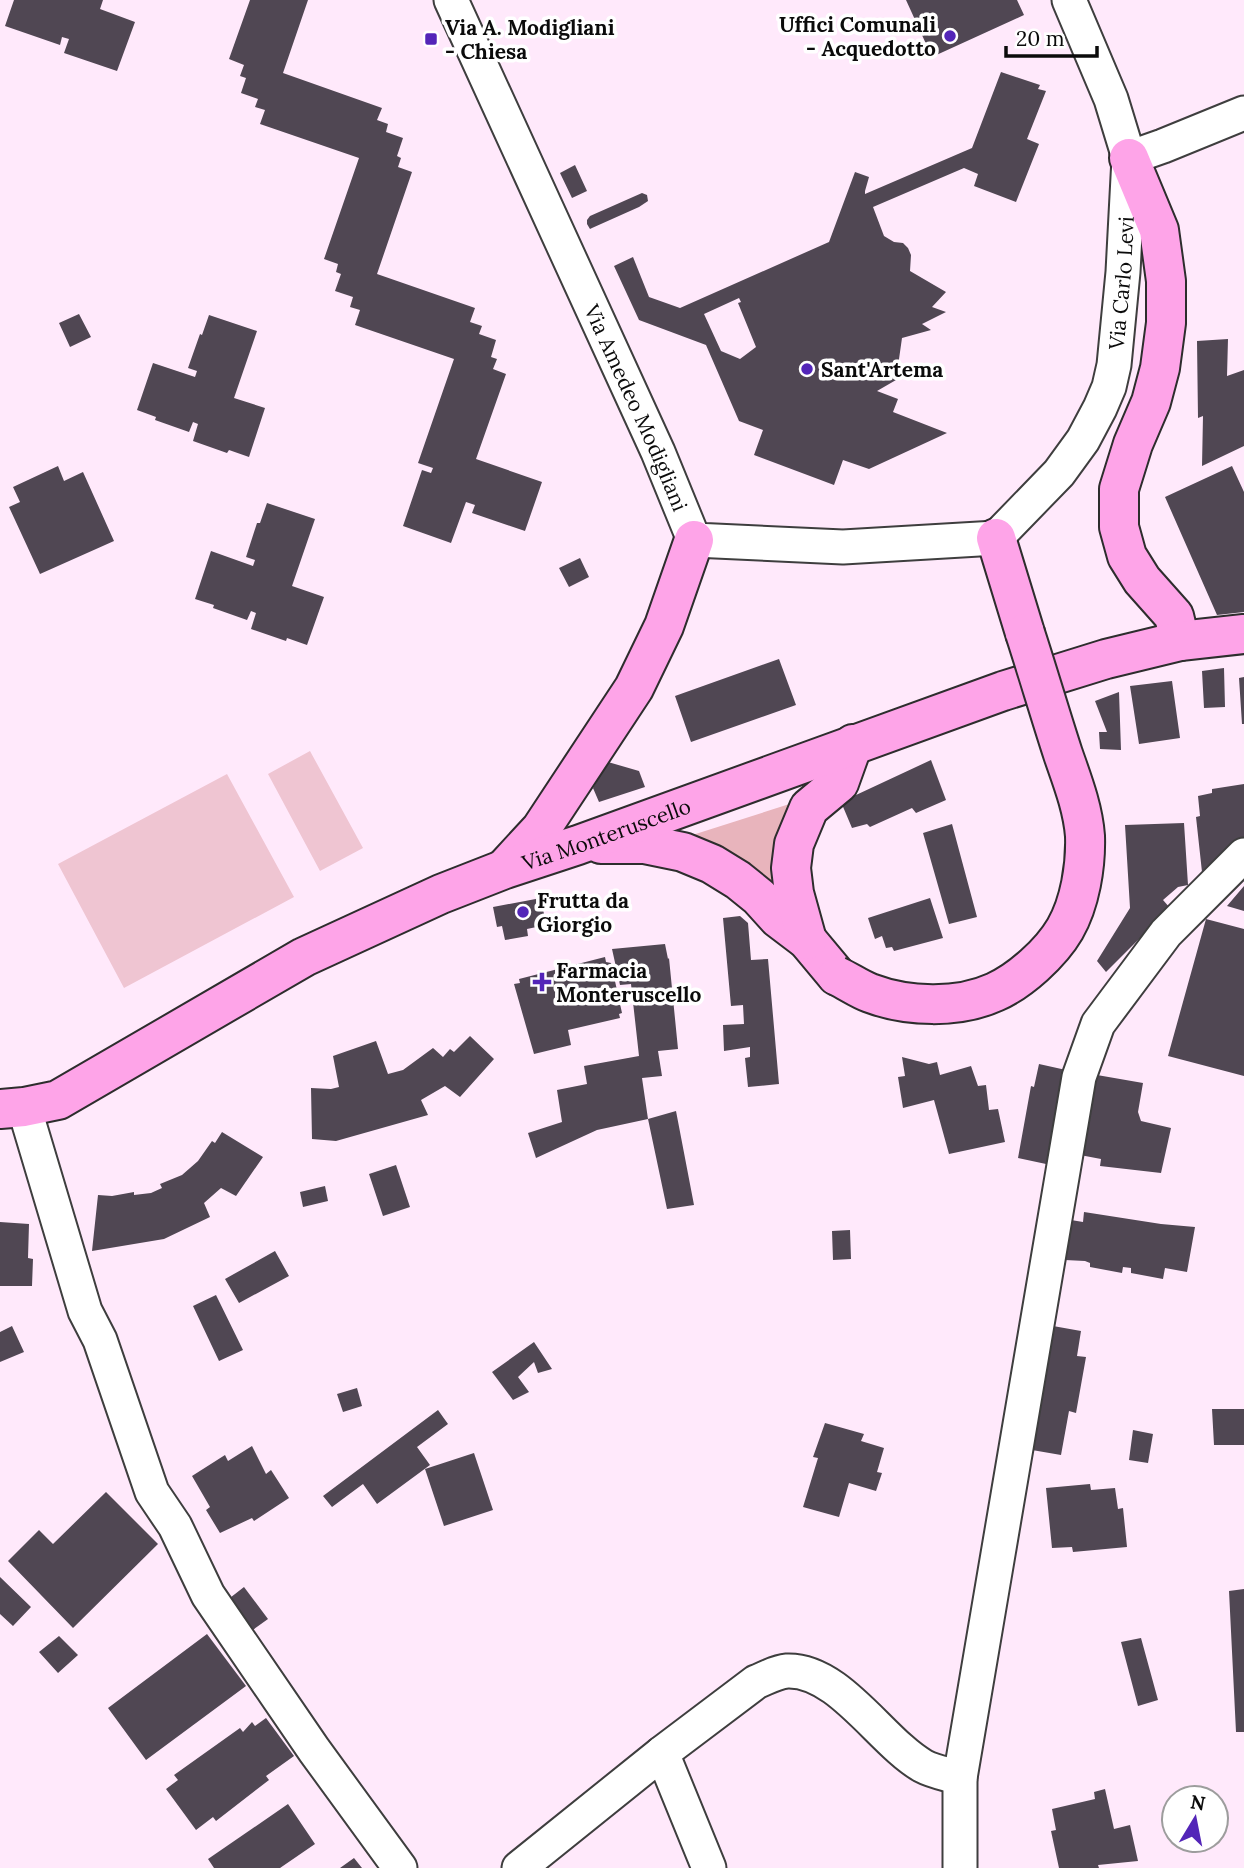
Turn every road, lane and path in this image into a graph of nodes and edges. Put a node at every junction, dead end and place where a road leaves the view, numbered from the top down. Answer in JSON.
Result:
{"nodes":[{"id":1,"x":452,"y":0,"type":"edge"},
{"id":2,"x":1069,"y":0,"type":"edge"},
{"id":3,"x":1244,"y":113,"type":"edge"},
{"id":4,"x":1129,"y":158,"type":"junction"},
{"id":5,"x":996,"y":538,"type":"junction"},
{"id":6,"x":694,"y":540,"type":"junction"},
{"id":7,"x":1244,"y":634,"type":"edge"},
{"id":8,"x":1180,"y":642,"type":"junction"},
{"id":9,"x":853,"y":744,"type":"junction"},
{"id":10,"x":578,"y":845,"type":"junction"},
{"id":11,"x":1244,"y":855,"type":"edge"},
{"id":12,"x":505,"y":869,"type":"junction"},
{"id":13,"x":807,"y":940,"type":"junction"},
{"id":14,"x":12,"y":1108,"type":"edge"},
{"id":15,"x":663,"y":1753,"type":"junction"},
{"id":16,"x":960,"y":1778,"type":"junction"},
{"id":17,"x":400,"y":1868,"type":"edge"},
{"id":18,"x":519,"y":1868,"type":"edge"},
{"id":19,"x":709,"y":1868,"type":"edge"},
{"id":20,"x":960,"y":1868,"type":"edge"}],
"edges":[{"from":1,"to":6,"type":"street","name":"Via Amedeo Modigliani"},
{"from":2,"to":4,"type":"street","name":"Via Carlo Levi"},
{"from":3,"to":4,"type":"street"},
{"from":4,"to":5,"type":"street","name":"Via Carlo Levi"},
{"from":4,"to":8,"type":"street"},
{"from":5,"to":6,"type":"street"},
{"from":5,"to":13,"type":"street","bridge":true},
{"from":6,"to":12,"type":"street"},
{"from":7,"to":8,"type":"street","name":"Via Monteruscello"},
{"from":8,"to":9,"type":"street","name":"Via Monteruscello"},
{"from":9,"to":10,"type":"street","name":"Via Monteruscello"},
{"from":9,"to":13,"type":"street"},
{"from":10,"to":12,"type":"street","name":"Via Monteruscello"},
{"from":10,"to":13,"type":"street"},
{"from":11,"to":16,"type":"street"},
{"from":12,"to":14,"type":"street","name":"Via Monteruscello"},
{"from":14,"to":17,"type":"street"},
{"from":15,"to":16,"type":"street"},
{"from":15,"to":18,"type":"street"},
{"from":15,"to":19,"type":"street"},
{"from":16,"to":20,"type":"street"}]}
